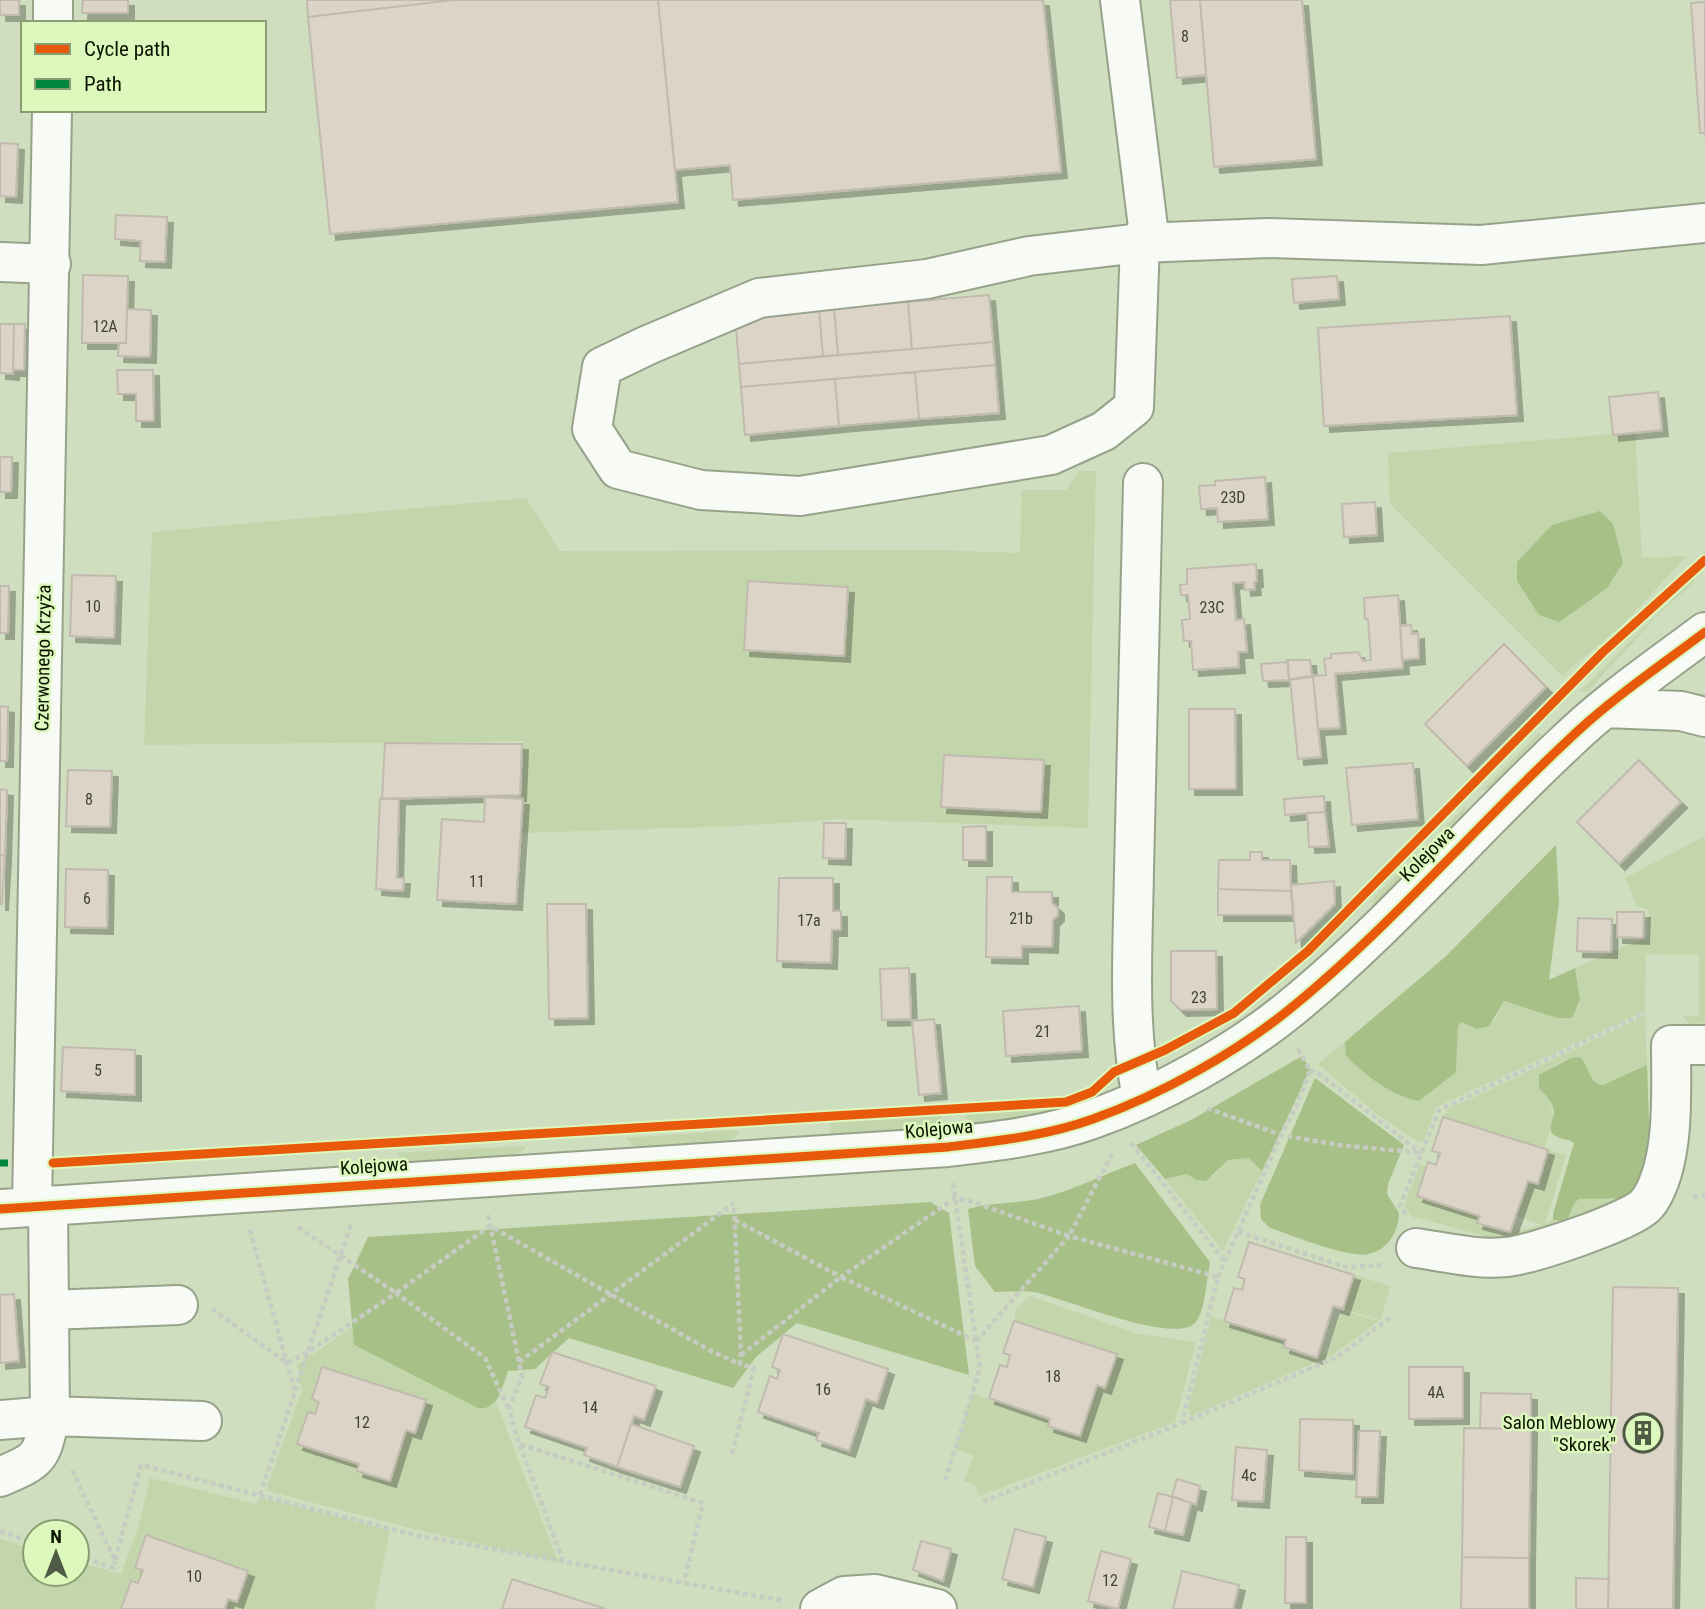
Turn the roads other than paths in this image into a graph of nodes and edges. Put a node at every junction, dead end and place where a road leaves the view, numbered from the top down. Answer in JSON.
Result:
{"nodes":[{"id":1,"x":53,"y":0,"type":"edge"},
{"id":2,"x":1120,"y":0,"type":"edge"},
{"id":3,"x":53,"y":21,"type":"edge"},
{"id":4,"x":52,"y":112,"type":"edge"},
{"id":5,"x":1705,"y":223,"type":"edge"},
{"id":6,"x":1140,"y":243,"type":"junction"},
{"id":7,"x":0,"y":262,"type":"edge"},
{"id":8,"x":51,"y":264,"type":"junction"},
{"id":9,"x":1143,"y":483,"type":"dead end"},
{"id":10,"x":1705,"y":632,"type":"edge"},
{"id":11,"x":1605,"y":708,"type":"junction"},
{"id":12,"x":1705,"y":717,"type":"edge"},
{"id":13,"x":1673,"y":1030,"type":"edge"},
{"id":14,"x":1142,"y":1098,"type":"junction"},
{"id":15,"x":27,"y":1207,"type":"edge"},
{"id":16,"x":1407,"y":1245,"type":"road end"},
{"id":17,"x":193,"y":1306,"type":"road end"},
{"id":18,"x":49,"y":1310,"type":"junction"},
{"id":19,"x":0,"y":1420,"type":"edge"},
{"id":20,"x":202,"y":1422,"type":"dead end"},
{"id":21,"x":48,"y":1427,"type":"junction"},
{"id":22,"x":0,"y":1476,"type":"edge"},
{"id":23,"x":821,"y":1608,"type":"edge"},
{"id":24,"x":937,"y":1609,"type":"edge"}],
"edges":[{"from":1,"to":3,"type":"street"},
{"from":2,"to":6,"type":"street"},
{"from":4,"to":8,"type":"street","name":"Czerwonego Krzyża"},
{"from":5,"to":6,"type":"street"},
{"from":6,"to":6,"type":"street"},
{"from":7,"to":8,"type":"street"},
{"from":8,"to":15,"type":"street","name":"Czerwonego Krzyża"},
{"from":9,"to":14,"type":"street"},
{"from":10,"to":11,"type":"street","name":"Kolejowa"},
{"from":11,"to":12,"type":"street"},
{"from":11,"to":14,"type":"street","name":"Kolejowa"},
{"from":13,"to":16,"type":"street"},
{"from":14,"to":15,"type":"street","name":"Kolejowa"},
{"from":15,"to":18,"type":"street","name":"Czerwonego Krzyża"},
{"from":17,"to":18,"type":"street"},
{"from":18,"to":21,"type":"street","name":"Czerwonego Krzyża"},
{"from":19,"to":21,"type":"street"},
{"from":20,"to":21,"type":"street"},
{"from":21,"to":22,"type":"street"},
{"from":23,"to":24,"type":"street"}]}
